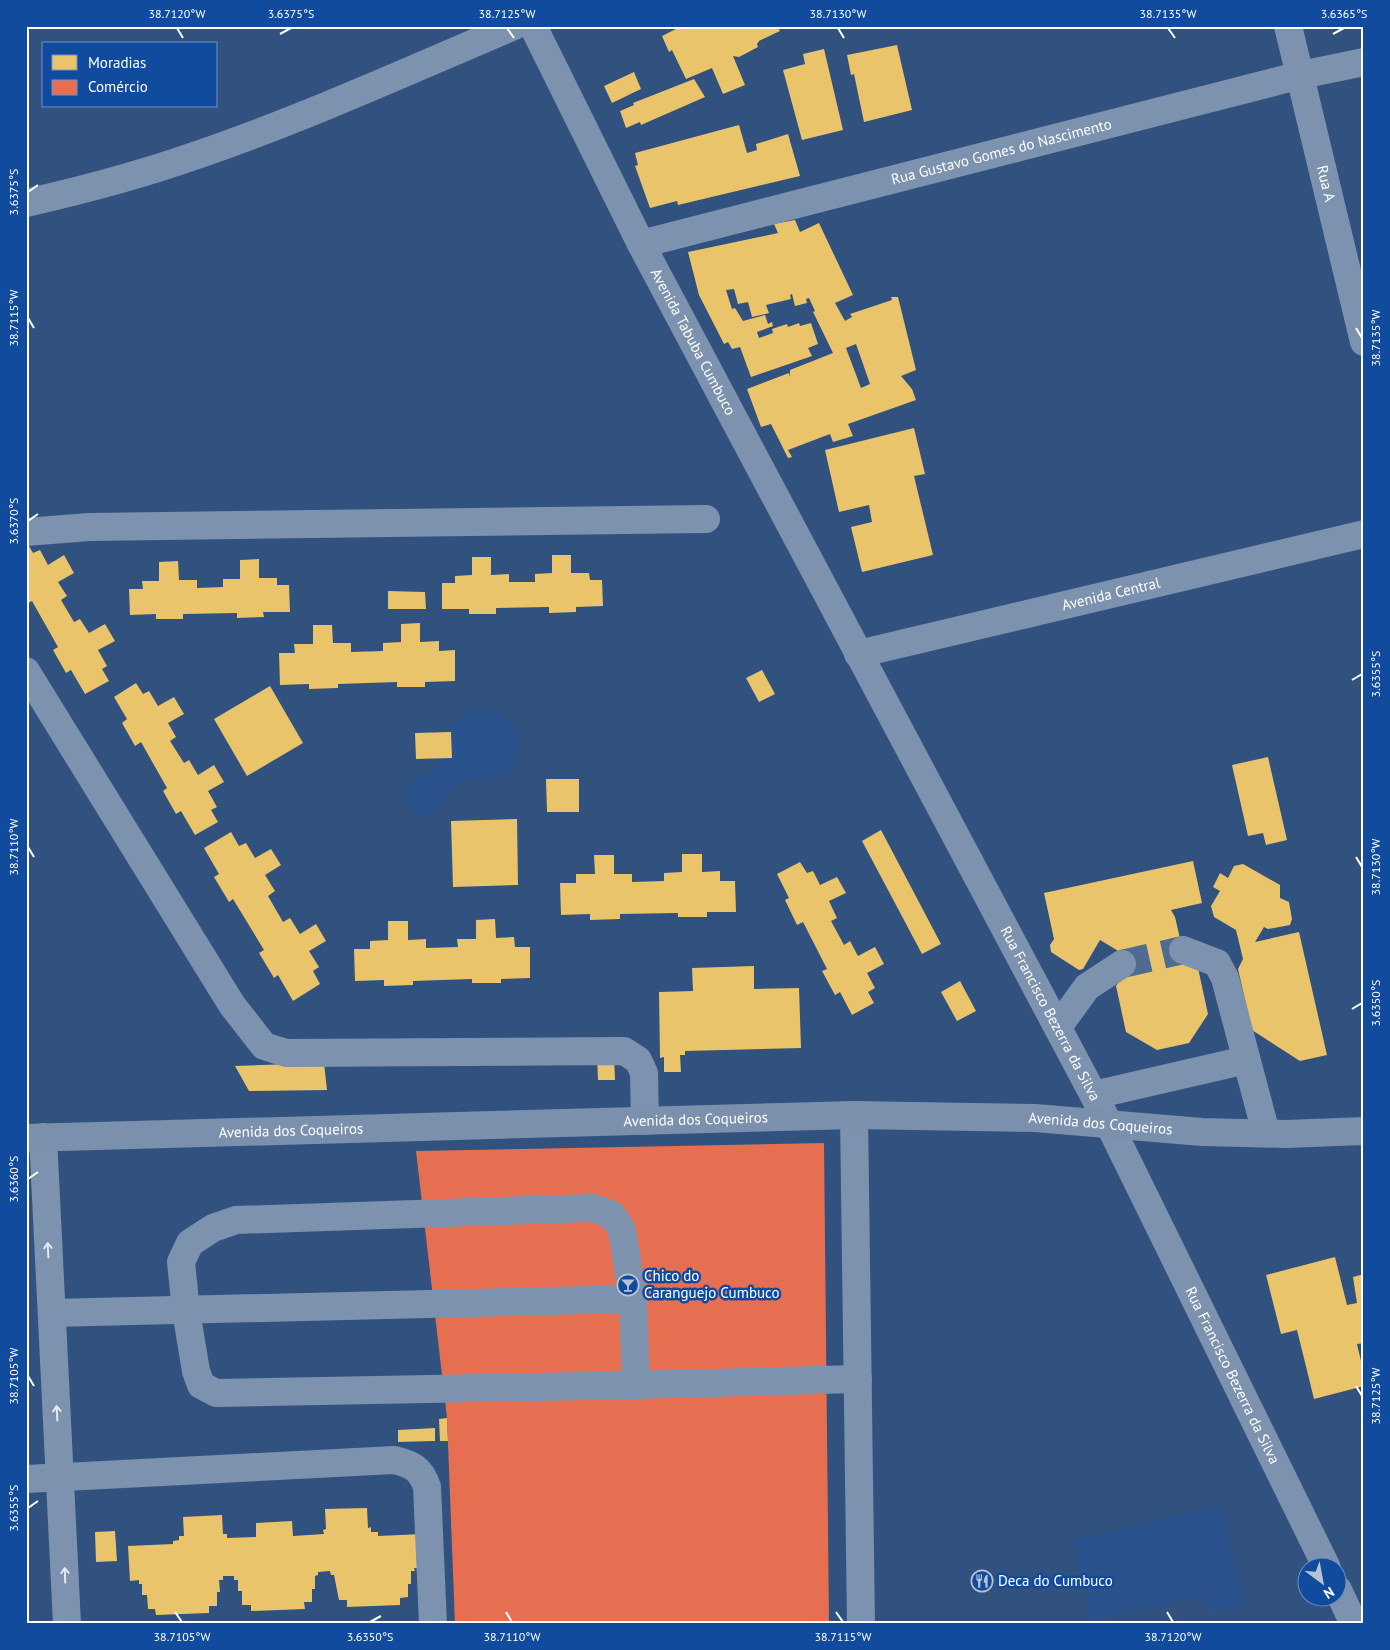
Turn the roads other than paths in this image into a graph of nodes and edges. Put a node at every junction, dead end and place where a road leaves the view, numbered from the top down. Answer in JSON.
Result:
{"nodes":[{"id":1,"x":514,"y":26,"type":"edge"},
{"id":2,"x":533,"y":26,"type":"edge"},
{"id":3,"x":1288,"y":26,"type":"edge"},
{"id":4,"x":1364,"y":62,"type":"edge"},
{"id":5,"x":1301,"y":75,"type":"junction"},
{"id":6,"x":26,"y":203,"type":"edge"},
{"id":7,"x":641,"y":244,"type":"junction"},
{"id":8,"x":1364,"y":342,"type":"edge"},
{"id":9,"x":706,"y":518,"type":"dead end"},
{"id":10,"x":26,"y":532,"type":"edge"},
{"id":11,"x":1364,"y":534,"type":"edge"},
{"id":12,"x":858,"y":654,"type":"junction"},
{"id":13,"x":26,"y":671,"type":"edge"},
{"id":14,"x":1183,"y":950,"type":"tunnel mouth"},
{"id":15,"x":1122,"y":964,"type":"tunnel mouth"},
{"id":16,"x":1058,"y":1027,"type":"junction"},
{"id":17,"x":1246,"y":1060,"type":"junction"},
{"id":18,"x":1094,"y":1096,"type":"junction"},
{"id":19,"x":854,"y":1115,"type":"junction"},
{"id":20,"x":645,"y":1121,"type":"junction"},
{"id":21,"x":1110,"y":1126,"type":"junction"},
{"id":22,"x":1364,"y":1131,"type":"edge"},
{"id":23,"x":1266,"y":1133,"type":"junction"},
{"id":24,"x":34,"y":1138,"type":"edge"},
{"id":25,"x":633,"y":1299,"type":"junction"},
{"id":26,"x":186,"y":1311,"type":"junction"},
{"id":27,"x":52,"y":1312,"type":"junction"},
{"id":28,"x":858,"y":1379,"type":"junction"},
{"id":29,"x":636,"y":1385,"type":"junction"},
{"id":30,"x":60,"y":1476,"type":"junction"},
{"id":31,"x":26,"y":1479,"type":"edge"},
{"id":32,"x":1321,"y":1558,"type":"edge"},
{"id":33,"x":1346,"y":1608,"type":"edge"},
{"id":34,"x":67,"y":1624,"type":"edge"},
{"id":35,"x":433,"y":1624,"type":"edge"},
{"id":36,"x":861,"y":1624,"type":"edge"},
{"id":37,"x":1354,"y":1624,"type":"edge"}],
"edges":[{"from":1,"to":6,"type":"street"},
{"from":2,"to":7,"type":"street","name":"Avenida Tabuba Cumbuco"},
{"from":3,"to":5,"type":"street","name":"Rua A"},
{"from":4,"to":5,"type":"street","name":"Rua Gustavo Gomes do Nascimento"},
{"from":5,"to":7,"type":"street","name":"Rua Gustavo Gomes do Nascimento"},
{"from":5,"to":8,"type":"street","name":"Rua A"},
{"from":7,"to":12,"type":"street","name":"Avenida Tabuba Cumbuco"},
{"from":9,"to":10,"type":"street"},
{"from":11,"to":12,"type":"street","name":"Avenida Central"},
{"from":12,"to":16,"type":"street","name":"Rua Francisco Bezerra da Silva"},
{"from":13,"to":20,"type":"street"},
{"from":14,"to":17,"type":"street"},
{"from":15,"to":16,"type":"street"},
{"from":16,"to":18,"type":"street","name":"Rua Francisco Bezerra da Silva"},
{"from":17,"to":18,"type":"street"},
{"from":17,"to":23,"type":"street"},
{"from":18,"to":21,"type":"street","name":"Rua Francisco Bezerra da Silva"},
{"from":19,"to":20,"type":"main road","name":"Avenida dos Coqueiros"},
{"from":19,"to":21,"type":"main road","name":"Avenida dos Coqueiros"},
{"from":19,"to":28,"type":"street"},
{"from":20,"to":24,"type":"main road","name":"Avenida dos Coqueiros"},
{"from":21,"to":23,"type":"main road","name":"Avenida dos Coqueiros"},
{"from":21,"to":32,"type":"street","name":"Rua Francisco Bezerra da Silva"},
{"from":22,"to":23,"type":"main road","name":"Avenida dos Coqueiros"},
{"from":27,"to":24,"type":"street","one_way":true},
{"from":25,"to":26,"type":"street"},
{"from":25,"to":26,"type":"street"},
{"from":25,"to":29,"type":"street"},
{"from":26,"to":27,"type":"street"},
{"from":26,"to":29,"type":"street"},
{"from":30,"to":27,"type":"street","one_way":true},
{"from":28,"to":29,"type":"street"},
{"from":28,"to":36,"type":"street"},
{"from":30,"to":31,"type":"street"},
{"from":34,"to":30,"type":"street","one_way":true},
{"from":30,"to":35,"type":"street"},
{"from":33,"to":37,"type":"street"}]}
